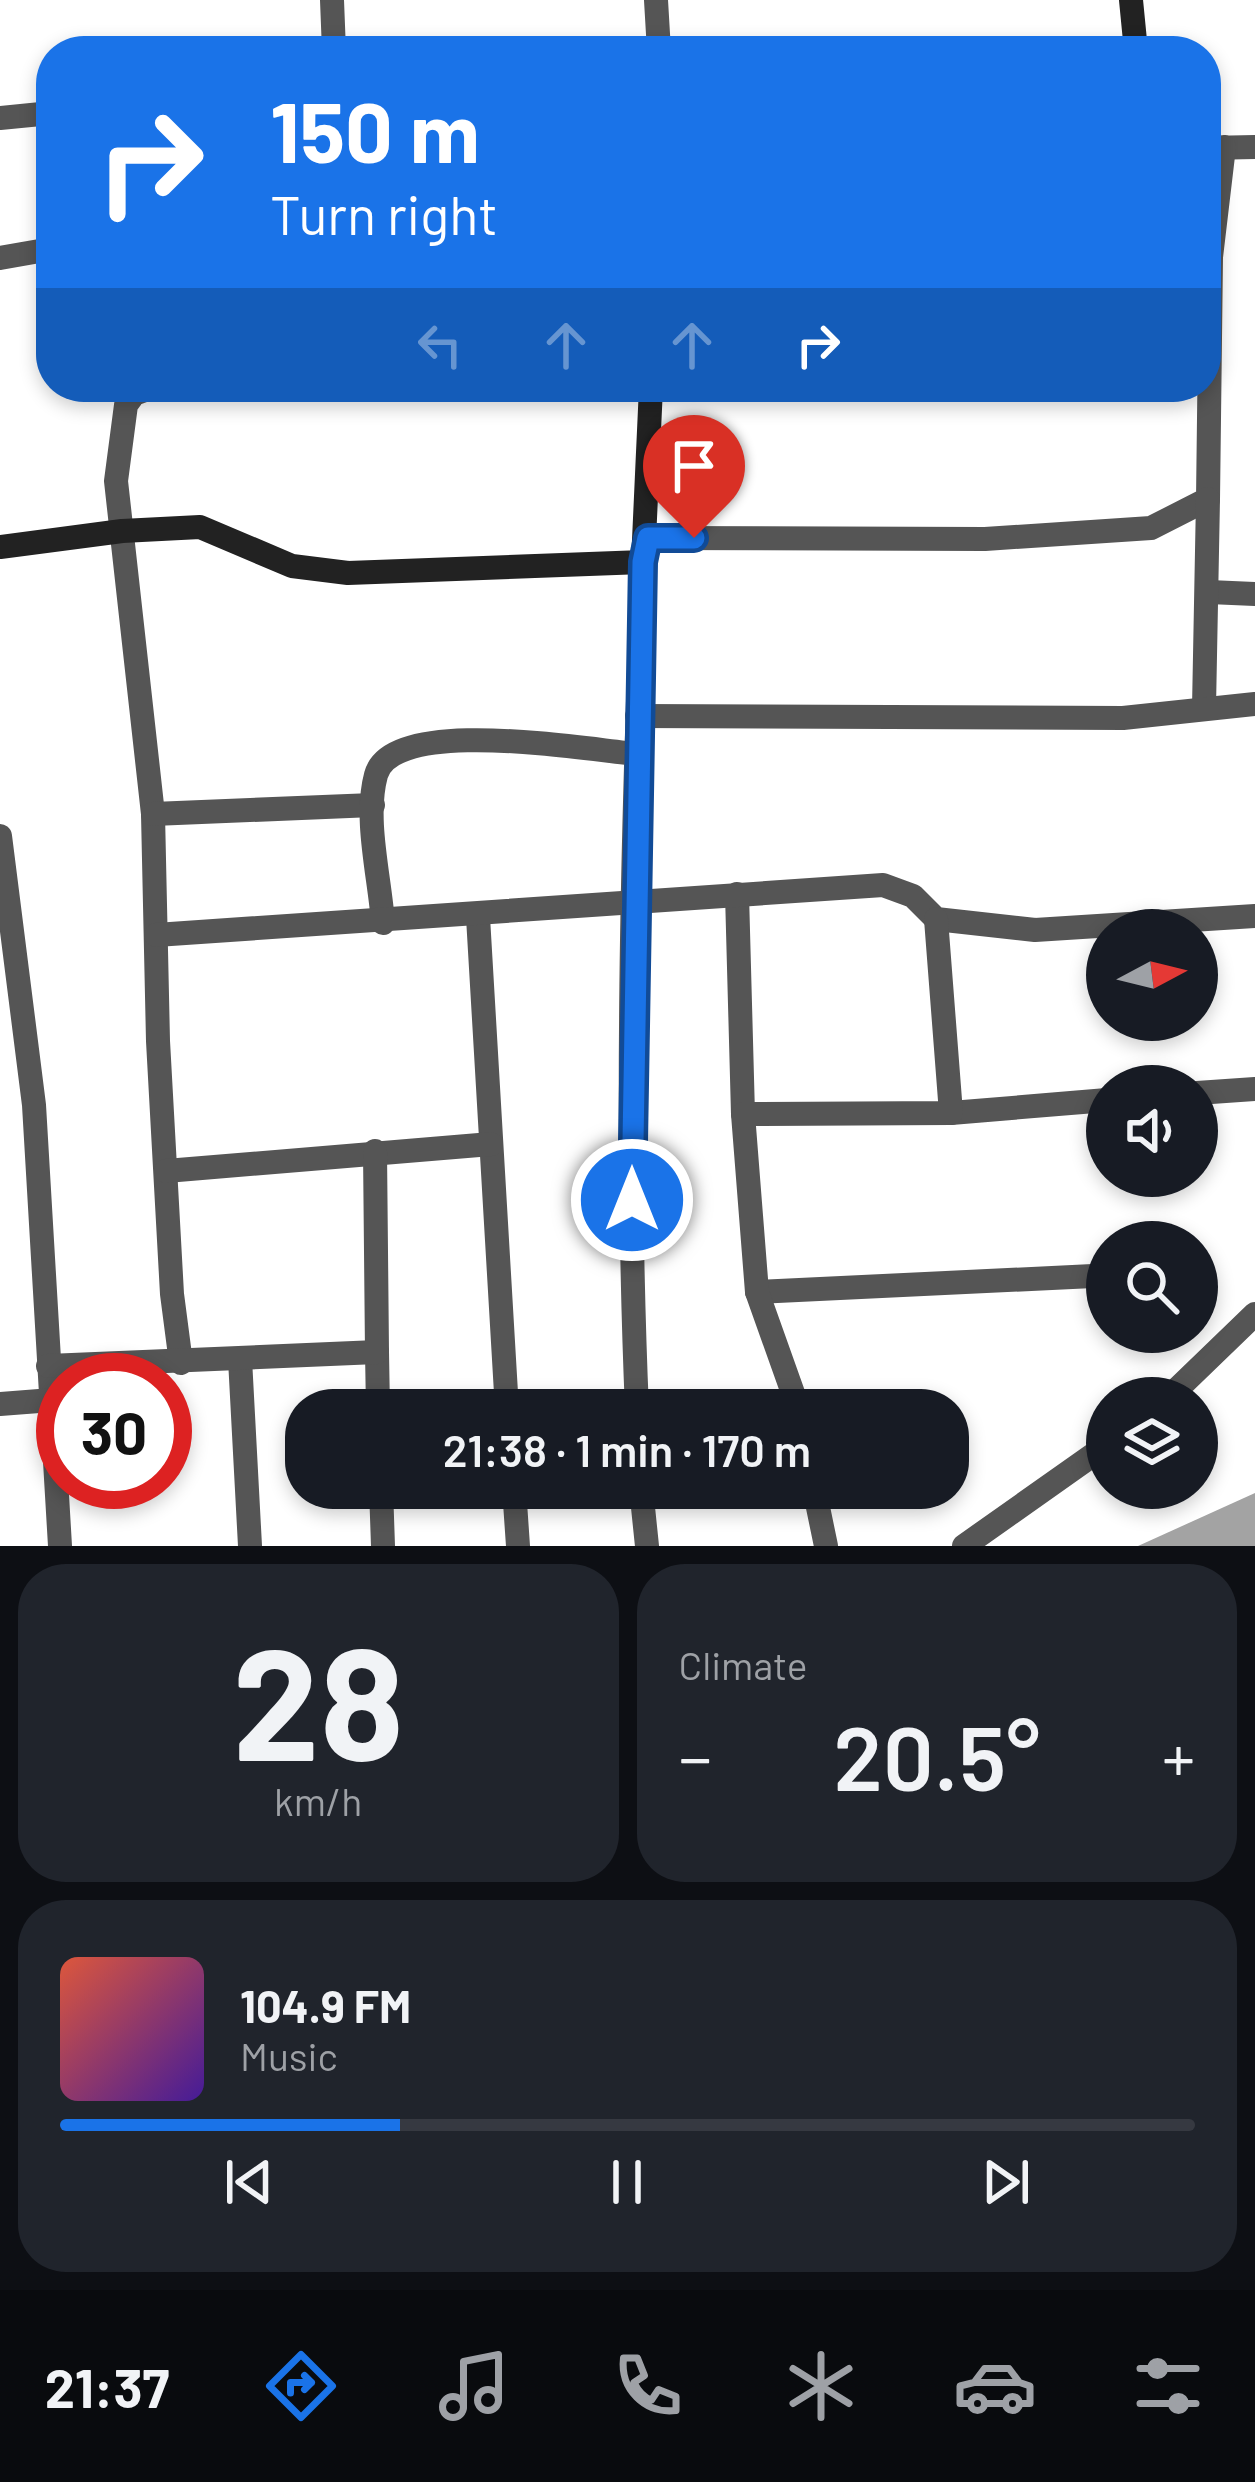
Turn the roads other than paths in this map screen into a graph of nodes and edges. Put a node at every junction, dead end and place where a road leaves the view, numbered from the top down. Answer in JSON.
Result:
{"nodes":[{"id":1,"x":332,"y":0,"type":"edge"},
{"id":2,"x":656,"y":0,"type":"edge"},
{"id":3,"x":1131,"y":0,"type":"edge"},
{"id":4,"x":333,"y":36,"type":"edge"},
{"id":5,"x":658,"y":36,"type":"edge"},
{"id":6,"x":1135,"y":36,"type":"edge"},
{"id":7,"x":36,"y":114,"type":"edge"},
{"id":8,"x":0,"y":118,"type":"edge"},
{"id":9,"x":1255,"y":147,"type":"edge"},
{"id":10,"x":1221,"y":148,"type":"edge"},
{"id":11,"x":36,"y":251,"type":"edge"},
{"id":12,"x":0,"y":257,"type":"edge"},
{"id":13,"x":131,"y":402,"type":"edge"},
{"id":14,"x":650,"y":402,"type":"edge"},
{"id":15,"x":1209,"y":402,"type":"edge"},
{"id":16,"x":1208,"y":499,"type":"junction"},
{"id":17,"x":122,"y":531,"type":"junction"},
{"id":18,"x":0,"y":547,"type":"edge"},
{"id":19,"x":645,"y":550,"type":"junction"},
{"id":20,"x":1209,"y":592,"type":"junction"},
{"id":21,"x":1255,"y":594,"type":"edge"},
{"id":22,"x":1255,"y":704,"type":"edge"},
{"id":23,"x":1204,"y":708,"type":"junction"},
{"id":24,"x":637,"y":716,"type":"junction"},
{"id":25,"x":638,"y":754,"type":"junction"},
{"id":26,"x":373,"y":805,"type":"junction"},
{"id":27,"x":153,"y":814,"type":"junction"},
{"id":28,"x":0,"y":836,"type":"edge"},
{"id":29,"x":737,"y":894,"type":"junction"},
{"id":30,"x":634,"y":902,"type":"junction"},
{"id":31,"x":1255,"y":916,"type":"edge"},
{"id":32,"x":478,"y":917,"type":"junction"},
{"id":33,"x":936,"y":920,"type":"junction"},
{"id":34,"x":383,"y":922,"type":"junction"},
{"id":35,"x":156,"y":934,"type":"junction"},
{"id":36,"x":1255,"y":1089,"type":"edge"},
{"id":37,"x":1218,"y":1092,"type":"edge"},
{"id":38,"x":1086,"y":1102,"type":"edge"},
{"id":39,"x":951,"y":1113,"type":"junction"},
{"id":40,"x":743,"y":1114,"type":"junction"},
{"id":41,"x":490,"y":1144,"type":"junction"},
{"id":42,"x":375,"y":1151,"type":"junction"},
{"id":43,"x":166,"y":1171,"type":"junction"},
{"id":44,"x":1086,"y":1276,"type":"edge"},
{"id":45,"x":757,"y":1292,"type":"junction"},
{"id":46,"x":1255,"y":1314,"type":"edge"},
{"id":47,"x":377,"y":1352,"type":"junction"},
{"id":48,"x":47,"y":1353,"type":"edge"},
{"id":49,"x":181,"y":1353,"type":"edge"},
{"id":50,"x":240,"y":1359,"type":"junction"},
{"id":51,"x":192,"y":1362,"type":"edge"},
{"id":52,"x":1190,"y":1377,"type":"edge"},
{"id":53,"x":378,"y":1389,"type":"edge"},
{"id":54,"x":507,"y":1389,"type":"edge"},
{"id":55,"x":636,"y":1389,"type":"edge"},
{"id":56,"x":792,"y":1389,"type":"edge"},
{"id":57,"x":36,"y":1401,"type":"edge"},
{"id":58,"x":0,"y":1404,"type":"edge"},
{"id":59,"x":1086,"y":1460,"type":"edge"},
{"id":60,"x":58,"y":1509,"type":"edge"},
{"id":61,"x":381,"y":1509,"type":"edge"},
{"id":62,"x":515,"y":1509,"type":"edge"},
{"id":63,"x":643,"y":1509,"type":"edge"},
{"id":64,"x":818,"y":1509,"type":"edge"},
{"id":65,"x":60,"y":1546,"type":"edge"},
{"id":66,"x":250,"y":1546,"type":"edge"},
{"id":67,"x":382,"y":1546,"type":"edge"},
{"id":68,"x":518,"y":1546,"type":"edge"},
{"id":69,"x":646,"y":1546,"type":"edge"},
{"id":70,"x":826,"y":1546,"type":"edge"},
{"id":71,"x":964,"y":1546,"type":"edge"}],
"edges":[{"from":1,"to":4,"type":"street"},
{"from":2,"to":5,"type":"street"},
{"from":3,"to":6,"type":"street"},
{"from":7,"to":8,"type":"street"},
{"from":9,"to":10,"type":"street"},
{"from":11,"to":12,"type":"street"},
{"from":13,"to":17,"type":"street"},
{"from":14,"to":19,"type":"street"},
{"from":15,"to":16,"type":"street"},
{"from":16,"to":19,"type":"street"},
{"from":16,"to":20,"type":"street"},
{"from":17,"to":18,"type":"street"},
{"from":17,"to":19,"type":"street"},
{"from":17,"to":27,"type":"street"},
{"from":19,"to":24,"type":"street"},
{"from":20,"to":21,"type":"street"},
{"from":20,"to":23,"type":"street"},
{"from":22,"to":23,"type":"street"},
{"from":23,"to":24,"type":"street"},
{"from":24,"to":25,"type":"street"},
{"from":25,"to":26,"type":"street"},
{"from":25,"to":30,"type":"street"},
{"from":26,"to":27,"type":"street"},
{"from":26,"to":34,"type":"street"},
{"from":27,"to":35,"type":"street"},
{"from":28,"to":48,"type":"street"},
{"from":29,"to":30,"type":"street"},
{"from":29,"to":33,"type":"street"},
{"from":29,"to":40,"type":"street"},
{"from":30,"to":32,"type":"street"},
{"from":30,"to":55,"type":"street"},
{"from":31,"to":33,"type":"street"},
{"from":32,"to":34,"type":"street"},
{"from":32,"to":41,"type":"street"},
{"from":33,"to":39,"type":"street"},
{"from":34,"to":35,"type":"street"},
{"from":35,"to":43,"type":"street"},
{"from":36,"to":37,"type":"street"},
{"from":38,"to":39,"type":"street"},
{"from":39,"to":40,"type":"street"},
{"from":40,"to":45,"type":"street"},
{"from":41,"to":42,"type":"street"},
{"from":41,"to":54,"type":"street"},
{"from":42,"to":43,"type":"street"},
{"from":42,"to":47,"type":"street"},
{"from":43,"to":49,"type":"street"},
{"from":44,"to":45,"type":"street"},
{"from":45,"to":56,"type":"street"},
{"from":46,"to":52,"type":"street"},
{"from":47,"to":50,"type":"street"},
{"from":47,"to":53,"type":"street"},
{"from":50,"to":51,"type":"street"},
{"from":50,"to":66,"type":"street"},
{"from":57,"to":58,"type":"street"},
{"from":59,"to":71,"type":"street"},
{"from":60,"to":65,"type":"street"},
{"from":61,"to":67,"type":"street"},
{"from":62,"to":68,"type":"street"},
{"from":63,"to":69,"type":"street"},
{"from":64,"to":70,"type":"street"}]}
